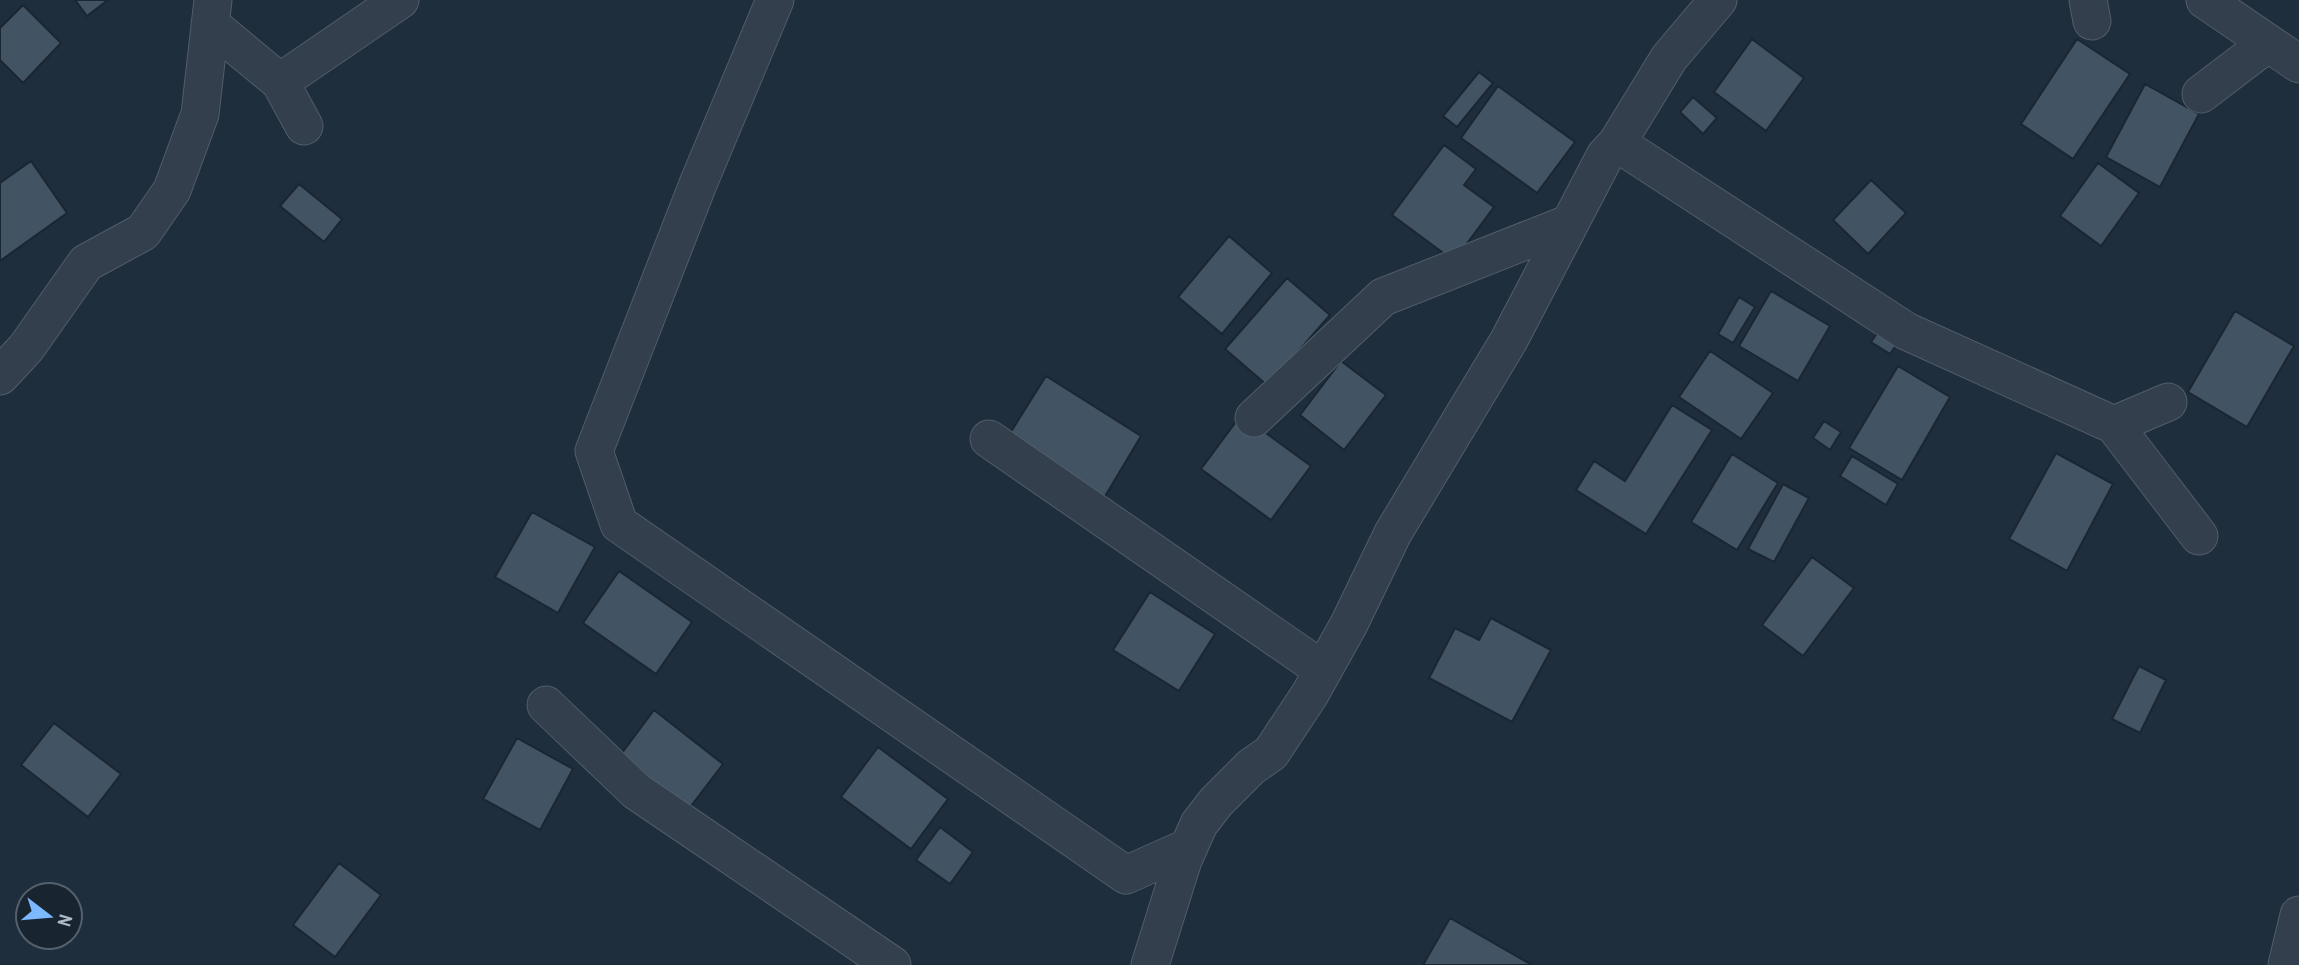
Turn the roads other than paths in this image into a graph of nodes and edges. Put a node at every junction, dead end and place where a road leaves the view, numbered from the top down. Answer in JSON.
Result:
{"nodes":[{"id":1,"x":400,"y":0,"type":"edge"},
{"id":2,"x":775,"y":0,"type":"edge"},
{"id":3,"x":1718,"y":0,"type":"edge"},
{"id":4,"x":2205,"y":0,"type":"edge"},
{"id":5,"x":212,"y":12,"type":"edge"},
{"id":6,"x":2268,"y":43,"type":"junction"},
{"id":7,"x":2299,"y":64,"type":"edge"},
{"id":8,"x":280,"y":82,"type":"junction"},
{"id":9,"x":2201,"y":94,"type":"dead end"},
{"id":10,"x":304,"y":126,"type":"dead end"},
{"id":11,"x":1617,"y":143,"type":"junction"},
{"id":12,"x":1568,"y":223,"type":"junction"},
{"id":13,"x":0,"y":376,"type":"edge"},
{"id":14,"x":2168,"y":402,"type":"dead end"},
{"id":15,"x":1254,"y":418,"type":"dead end"},
{"id":16,"x":2114,"y":425,"type":"junction"},
{"id":17,"x":989,"y":439,"type":"dead end"},
{"id":18,"x":2199,"y":536,"type":"dead end"},
{"id":19,"x":1323,"y":670,"type":"junction"},
{"id":20,"x":546,"y":705,"type":"dead end"},
{"id":21,"x":1189,"y":847,"type":"junction"},
{"id":22,"x":2299,"y":915,"type":"edge"},
{"id":23,"x":892,"y":965,"type":"edge"},
{"id":24,"x":1150,"y":965,"type":"edge"},
{"id":25,"x":2287,"y":965,"type":"edge"}],
"edges":[{"from":1,"to":8,"type":"street"},
{"from":2,"to":21,"type":"street"},
{"from":3,"to":11,"type":"street"},
{"from":4,"to":6,"type":"street"},
{"from":5,"to":8,"type":"street"},
{"from":5,"to":13,"type":"street"},
{"from":6,"to":7,"type":"street"},
{"from":6,"to":9,"type":"street"},
{"from":8,"to":10,"type":"street"},
{"from":11,"to":12,"type":"street"},
{"from":11,"to":16,"type":"street"},
{"from":12,"to":15,"type":"street"},
{"from":12,"to":19,"type":"street"},
{"from":14,"to":16,"type":"street"},
{"from":16,"to":18,"type":"street"},
{"from":17,"to":19,"type":"street"},
{"from":19,"to":21,"type":"street"},
{"from":20,"to":23,"type":"street"},
{"from":21,"to":24,"type":"street"},
{"from":22,"to":25,"type":"street"}]}
